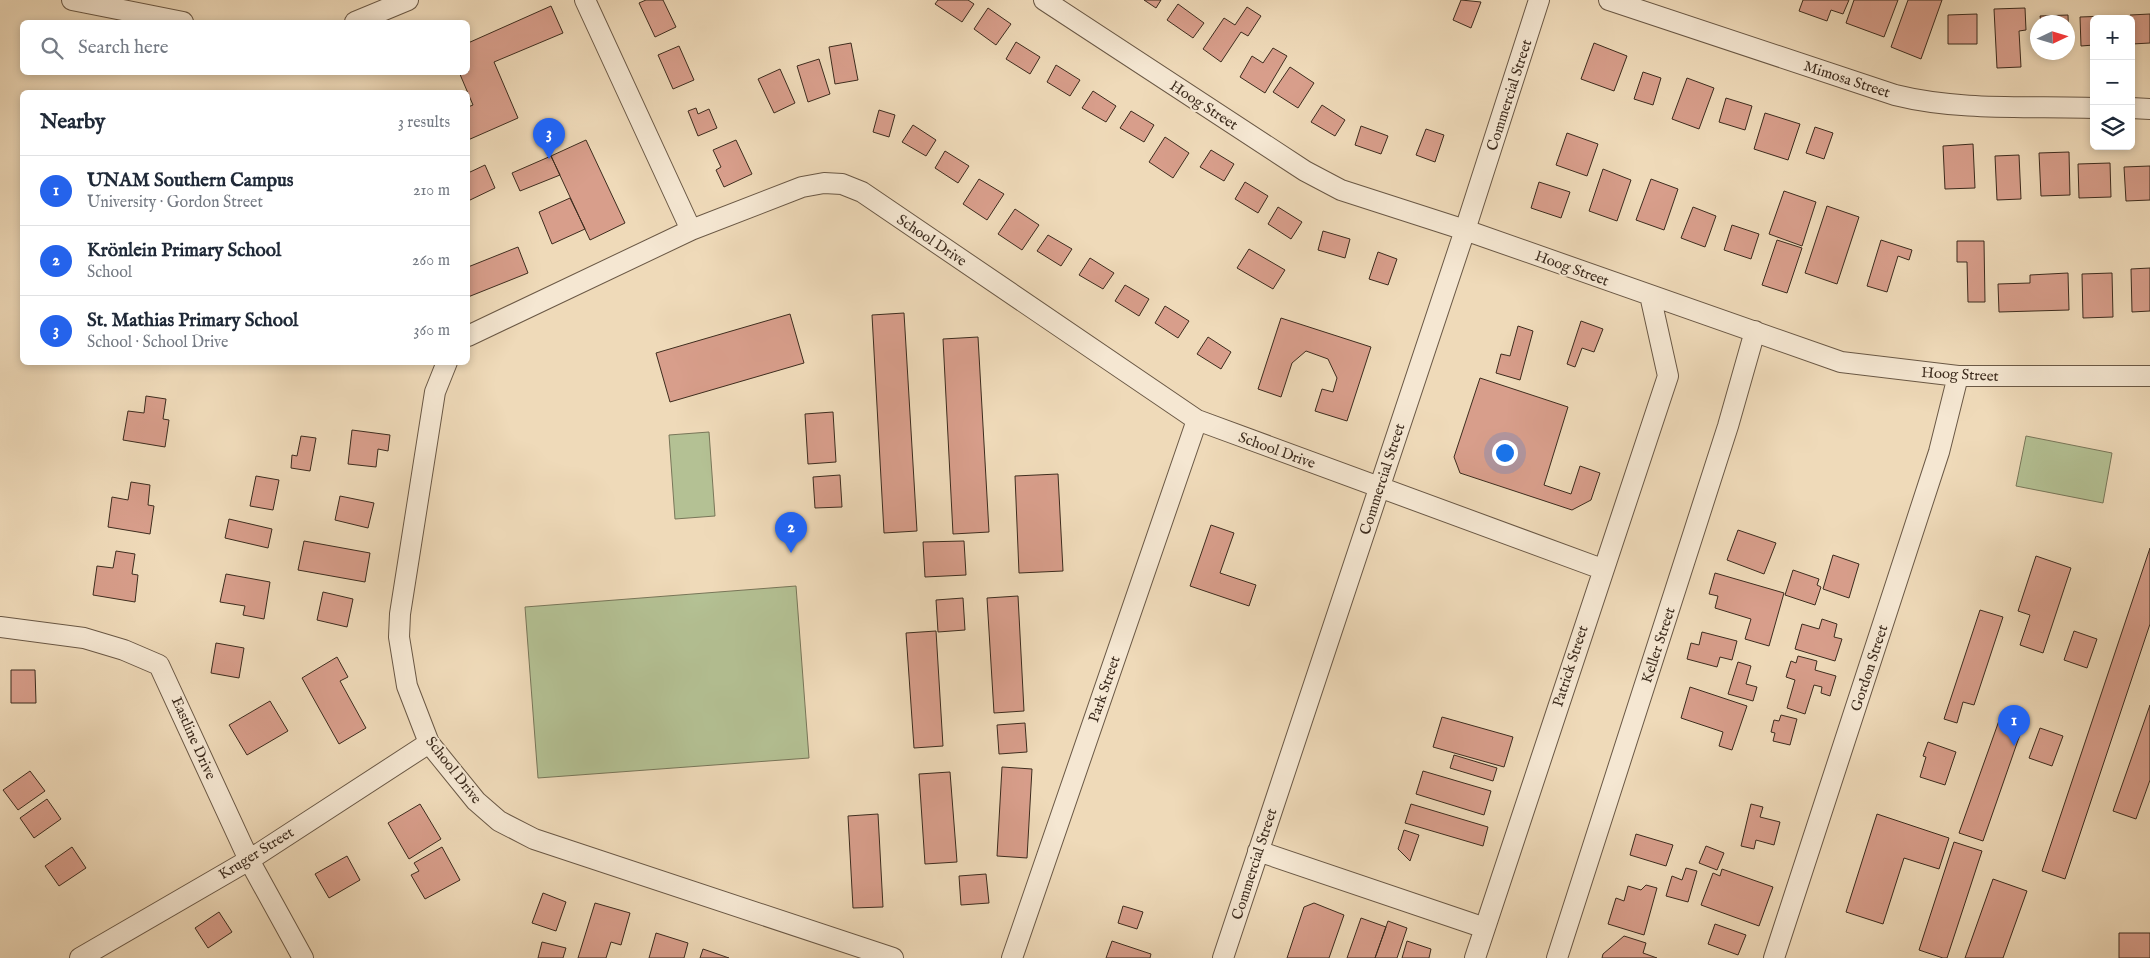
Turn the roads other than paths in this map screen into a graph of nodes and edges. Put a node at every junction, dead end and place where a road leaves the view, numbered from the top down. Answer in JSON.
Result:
{"nodes":[{"id":1,"x":72,"y":0,"type":"edge"},
{"id":2,"x":408,"y":0,"type":"edge"},
{"id":3,"x":585,"y":0,"type":"edge"},
{"id":4,"x":1044,"y":0,"type":"edge"},
{"id":5,"x":1539,"y":0,"type":"edge"},
{"id":6,"x":1609,"y":0,"type":"edge"},
{"id":7,"x":173,"y":20,"type":"edge"},
{"id":8,"x":360,"y":20,"type":"edge"},
{"id":9,"x":2090,"y":108,"type":"edge"},
{"id":10,"x":2135,"y":108,"type":"edge"},
{"id":11,"x":2150,"y":109,"type":"edge"},
{"id":12,"x":691,"y":230,"type":"junction"},
{"id":13,"x":1465,"y":230,"type":"junction"},
{"id":14,"x":1650,"y":296,"type":"junction"},
{"id":15,"x":1755,"y":331,"type":"junction"},
{"id":16,"x":470,"y":335,"type":"edge"},
{"id":17,"x":446,"y":365,"type":"edge"},
{"id":18,"x":1958,"y":376,"type":"junction"},
{"id":19,"x":2150,"y":376,"type":"edge"},
{"id":20,"x":1196,"y":420,"type":"junction"},
{"id":21,"x":1379,"y":487,"type":"junction"},
{"id":22,"x":1602,"y":569,"type":"junction"},
{"id":23,"x":0,"y":627,"type":"edge"},
{"id":24,"x":429,"y":743,"type":"junction"},
{"id":25,"x":1258,"y":851,"type":"junction"},
{"id":26,"x":249,"y":860,"type":"junction"},
{"id":27,"x":1485,"y":928,"type":"junction"},
{"id":28,"x":80,"y":958,"type":"edge"},
{"id":29,"x":303,"y":958,"type":"edge"},
{"id":30,"x":894,"y":958,"type":"edge"},
{"id":31,"x":1012,"y":958,"type":"edge"},
{"id":32,"x":1223,"y":958,"type":"edge"},
{"id":33,"x":1475,"y":958,"type":"edge"},
{"id":34,"x":1557,"y":958,"type":"edge"},
{"id":35,"x":1774,"y":958,"type":"edge"}],
"edges":[{"from":1,"to":7,"type":"street"},
{"from":2,"to":8,"type":"street"},
{"from":3,"to":12,"type":"street"},
{"from":4,"to":13,"type":"street","name":"Hoog Street"},
{"from":5,"to":13,"type":"street","name":"Commercial Street"},
{"from":6,"to":9,"type":"street","name":"Mimosa Street"},
{"from":10,"to":11,"type":"street"},
{"from":12,"to":16,"type":"street","name":"School Drive"},
{"from":12,"to":20,"type":"street","name":"School Drive"},
{"from":13,"to":14,"type":"street","name":"Hoog Street"},
{"from":13,"to":21,"type":"street","name":"Commercial Street"},
{"from":14,"to":15,"type":"street","name":"Hoog Street"},
{"from":14,"to":22,"type":"street","name":"Patrick Street"},
{"from":15,"to":18,"type":"street","name":"Hoog Street"},
{"from":15,"to":34,"type":"street","name":"Keller Street"},
{"from":17,"to":24,"type":"street","name":"School Drive"},
{"from":18,"to":19,"type":"street","name":"Hoog Street"},
{"from":18,"to":35,"type":"street","name":"Gordon Street"},
{"from":20,"to":21,"type":"street","name":"School Drive"},
{"from":20,"to":31,"type":"street","name":"Park Street"},
{"from":21,"to":22,"type":"street","name":"School Drive"},
{"from":21,"to":25,"type":"street","name":"Commercial Street"},
{"from":22,"to":27,"type":"street","name":"Patrick Street"},
{"from":23,"to":26,"type":"street","name":"Eastline Drive"},
{"from":24,"to":26,"type":"street","name":"Kruger Street"},
{"from":24,"to":30,"type":"street","name":"School Drive"},
{"from":25,"to":27,"type":"street"},
{"from":25,"to":32,"type":"street","name":"Commercial Street"},
{"from":26,"to":28,"type":"street","name":"Kruger Street"},
{"from":26,"to":29,"type":"street","name":"Eastline Drive"},
{"from":27,"to":33,"type":"street","name":"Patrick Street"}]}
